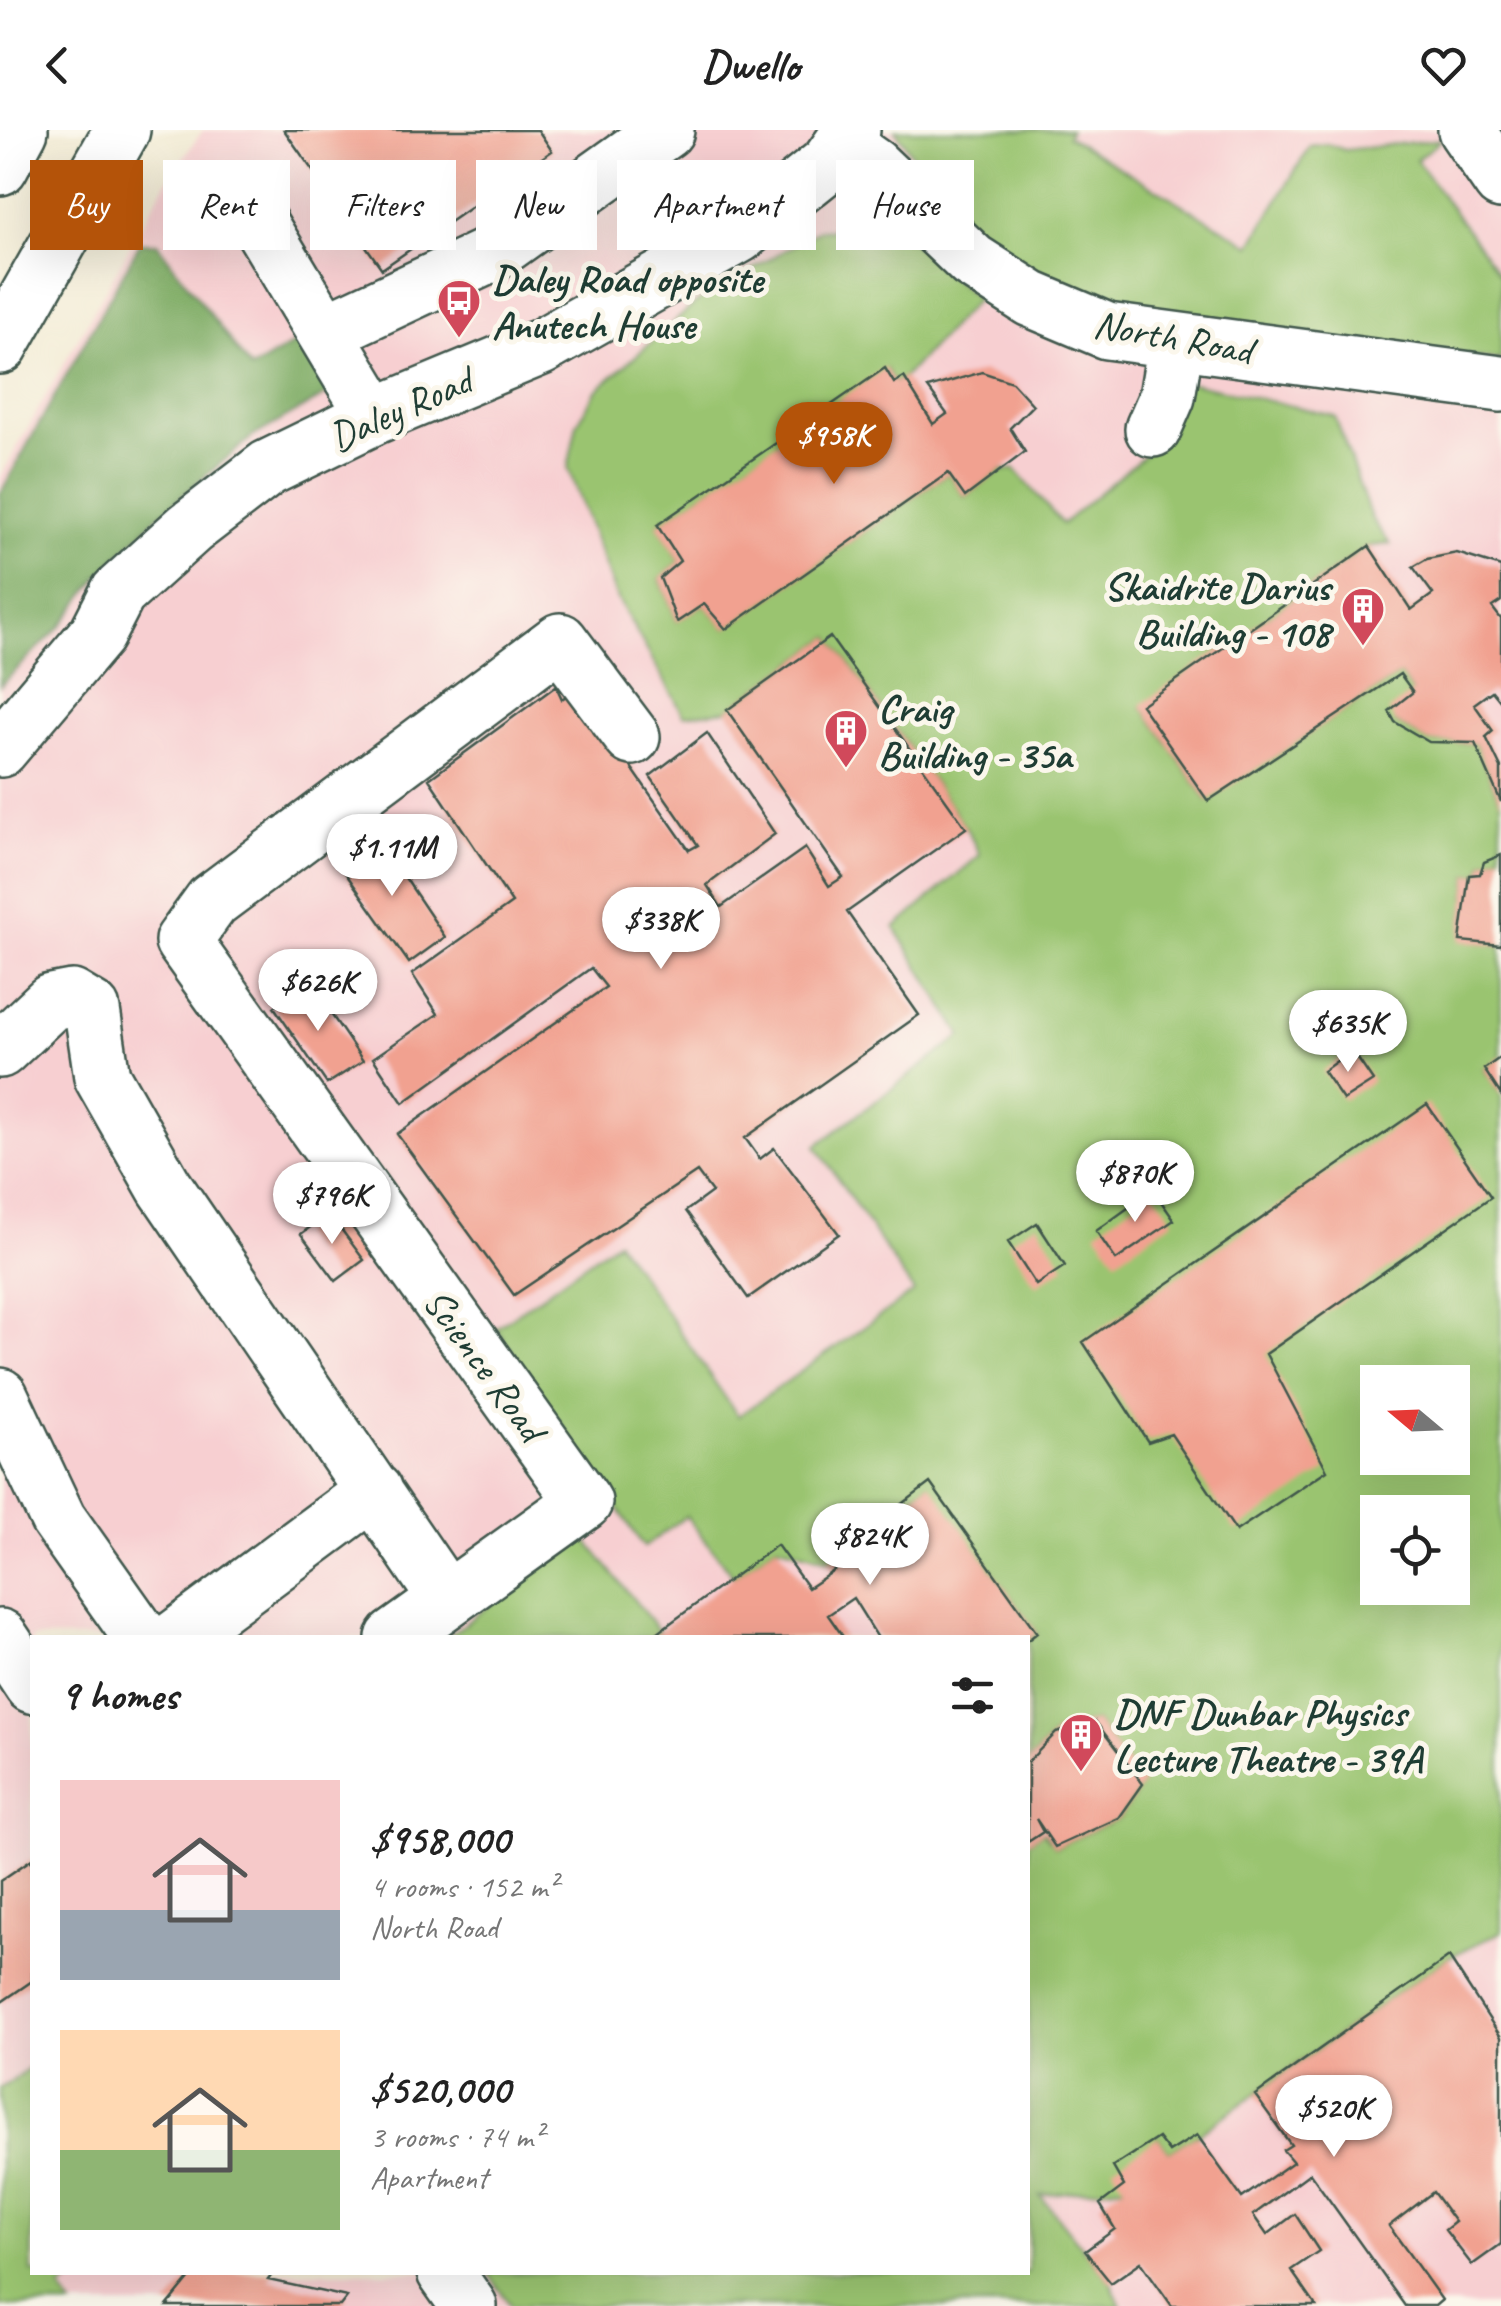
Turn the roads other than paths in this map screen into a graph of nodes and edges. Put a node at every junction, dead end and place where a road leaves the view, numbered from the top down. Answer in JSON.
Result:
{"nodes":[{"id":1,"x":20,"y":130,"type":"edge"},
{"id":2,"x":122,"y":130,"type":"edge"},
{"id":3,"x":666,"y":130,"type":"edge"},
{"id":4,"x":1466,"y":130,"type":"edge"},
{"id":5,"x":848,"y":137,"type":"edge"},
{"id":6,"x":0,"y":168,"type":"edge"},
{"id":7,"x":1501,"y":181,"type":"edge"},
{"id":8,"x":275,"y":250,"type":"edge"},
{"id":9,"x":6,"y":320,"type":"edge"},
{"id":10,"x":326,"y":331,"type":"junction"},
{"id":11,"x":1176,"y":342,"type":"junction"},
{"id":12,"x":1501,"y":384,"type":"edge"},
{"id":13,"x":376,"y":416,"type":"junction"},
{"id":14,"x":1153,"y":428,"type":"dead end"},
{"id":15,"x":632,"y":737,"type":"dead end"},
{"id":16,"x":0,"y":749,"type":"edge"},
{"id":17,"x":0,"y":1050,"type":"edge"},
{"id":18,"x":0,"y":1396,"type":"edge"},
{"id":19,"x":374,"y":1492,"type":"junction"},
{"id":20,"x":447,"y":1600,"type":"junction"},
{"id":21,"x":140,"y":1635,"type":"edge"},
{"id":22,"x":180,"y":1635,"type":"edge"},
{"id":23,"x":398,"y":1635,"type":"edge"},
{"id":24,"x":0,"y":1637,"type":"edge"},
{"id":25,"x":30,"y":1682,"type":"edge"},
{"id":26,"x":447,"y":2275,"type":"edge"},
{"id":27,"x":469,"y":2306,"type":"edge"}],
"edges":[{"from":1,"to":6,"type":"street"},
{"from":2,"to":9,"type":"street"},
{"from":3,"to":10,"type":"street"},
{"from":4,"to":7,"type":"street"},
{"from":5,"to":11,"type":"street","name":"North Road"},
{"from":5,"to":13,"type":"street","name":"Daley Road"},
{"from":8,"to":10,"type":"street"},
{"from":10,"to":13,"type":"street"},
{"from":11,"to":12,"type":"street","name":"North Road"},
{"from":11,"to":14,"type":"street"},
{"from":13,"to":16,"type":"street","name":"Daley Road"},
{"from":15,"to":20,"type":"street","name":"Science Road"},
{"from":17,"to":19,"type":"street"},
{"from":18,"to":21,"type":"street"},
{"from":19,"to":20,"type":"street"},
{"from":19,"to":22,"type":"street"},
{"from":20,"to":23,"type":"street","name":"Science Road"},
{"from":24,"to":25,"type":"street"},
{"from":26,"to":27,"type":"street"}]}
